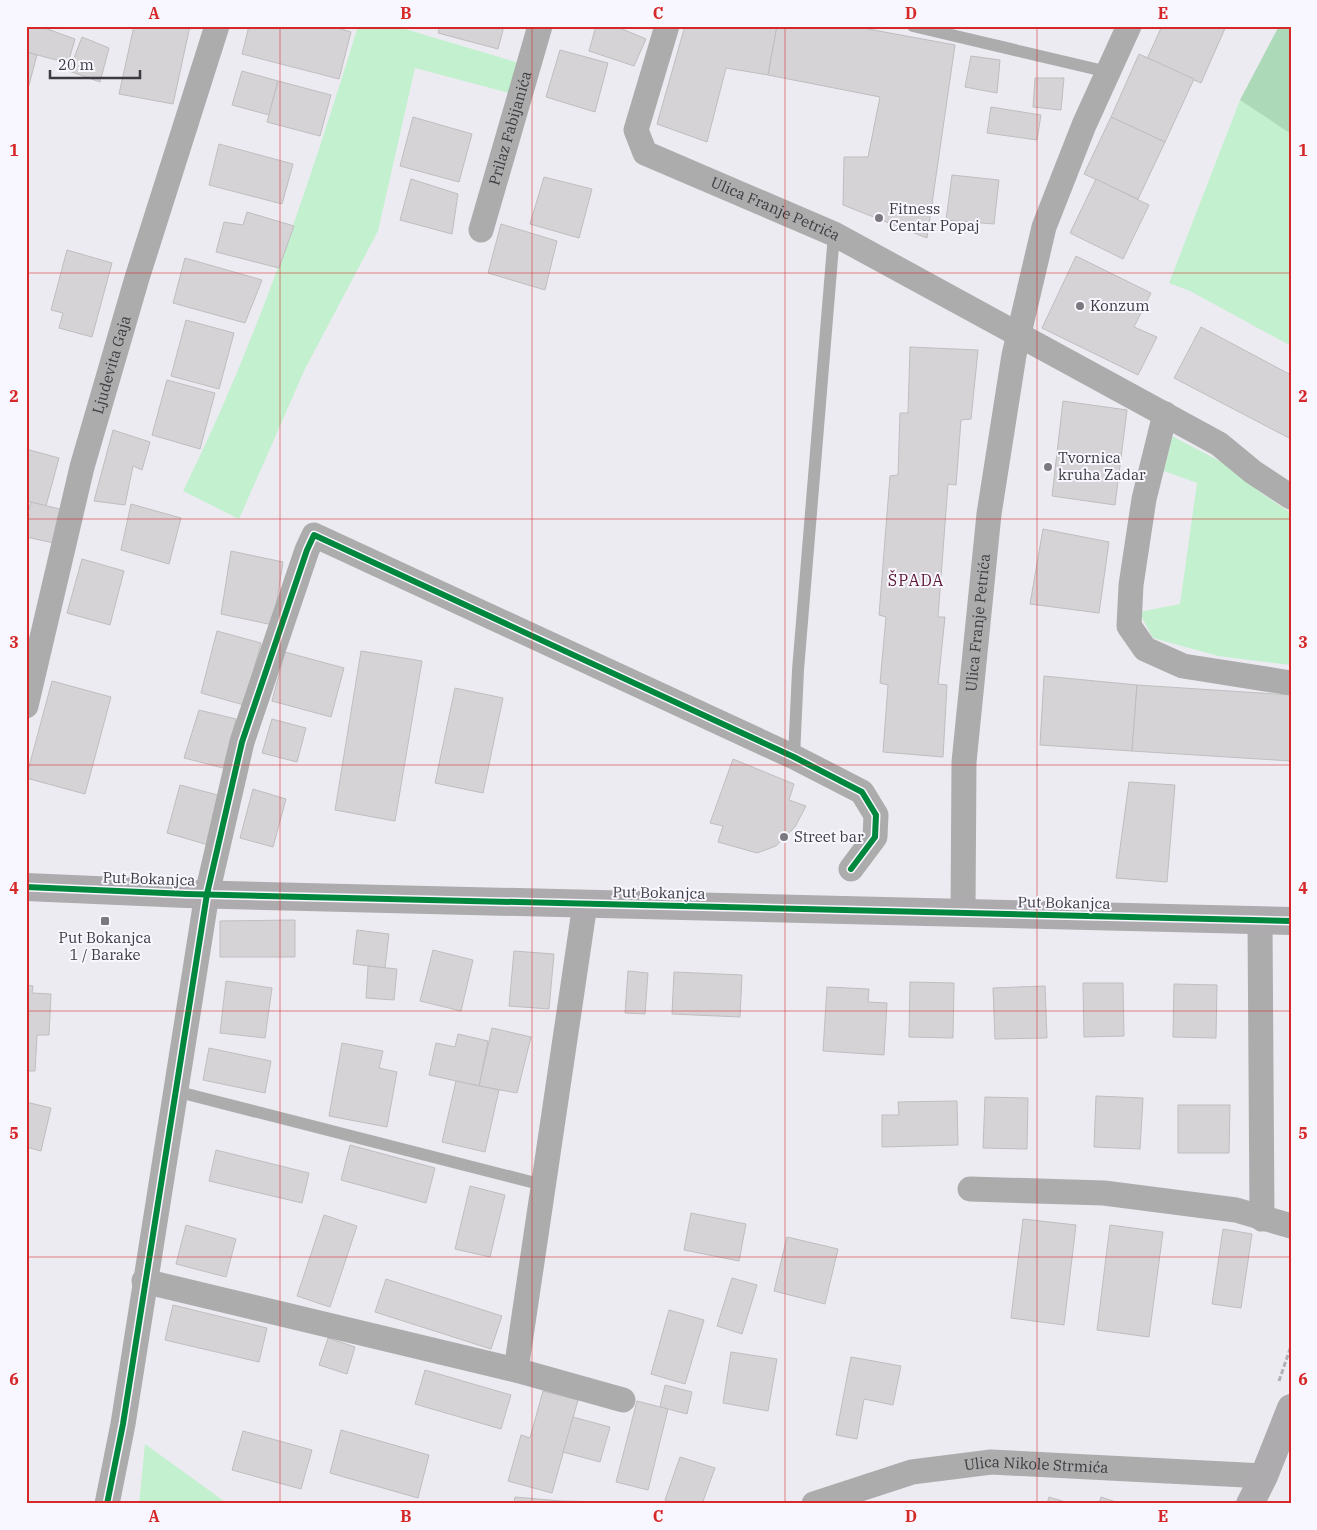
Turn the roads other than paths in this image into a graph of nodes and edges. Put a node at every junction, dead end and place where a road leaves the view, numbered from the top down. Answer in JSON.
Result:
{"nodes":[{"id":1,"x":217,"y":26,"type":"edge"},
{"id":2,"x":540,"y":26,"type":"edge"},
{"id":3,"x":667,"y":26,"type":"edge"},
{"id":4,"x":913,"y":26,"type":"edge"},
{"id":5,"x":1129,"y":26,"type":"edge"},
{"id":6,"x":1108,"y":72,"type":"junction"},
{"id":7,"x":482,"y":230,"type":"dead end"},
{"id":8,"x":834,"y":234,"type":"junction"},
{"id":9,"x":1019,"y":335,"type":"junction"},
{"id":10,"x":1165,"y":414,"type":"junction"},
{"id":11,"x":1291,"y":497,"type":"edge"},
{"id":12,"x":1291,"y":683,"type":"edge"},
{"id":13,"x":26,"y":706,"type":"edge"},
{"id":14,"x":794,"y":757,"type":"junction"},
{"id":15,"x":851,"y":869,"type":"dead end"},
{"id":16,"x":26,"y":886,"type":"edge"},
{"id":17,"x":207,"y":894,"type":"junction"},
{"id":18,"x":585,"y":904,"type":"junction"},
{"id":19,"x":962,"y":913,"type":"junction"},
{"id":20,"x":1260,"y":921,"type":"junction"},
{"id":21,"x":1291,"y":921,"type":"edge"},
{"id":22,"x":175,"y":1091,"type":"junction"},
{"id":23,"x":543,"y":1185,"type":"junction"},
{"id":24,"x":970,"y":1189,"type":"dead end"},
{"id":25,"x":1262,"y":1219,"type":"junction"},
{"id":26,"x":1291,"y":1226,"type":"edge"},
{"id":27,"x":144,"y":1281,"type":"junction"},
{"id":28,"x":516,"y":1370,"type":"junction"},
{"id":29,"x":623,"y":1400,"type":"dead end"},
{"id":30,"x":1291,"y":1408,"type":"edge"},
{"id":31,"x":1264,"y":1476,"type":"junction"},
{"id":32,"x":108,"y":1504,"type":"edge"},
{"id":33,"x":814,"y":1504,"type":"edge"},
{"id":34,"x":1250,"y":1504,"type":"edge"}],
"edges":[{"from":1,"to":13,"type":"street","name":"Ljudevita Gaja"},
{"from":2,"to":7,"type":"street","name":"Prilaz Fabijanića"},
{"from":3,"to":8,"type":"street","name":"Ulica Franje Petrića"},
{"from":4,"to":6,"type":"lane"},
{"from":5,"to":6,"type":"street","name":"Ulica Franje Petrića"},
{"from":6,"to":9,"type":"street","name":"Ulica Franje Petrića"},
{"from":8,"to":9,"type":"street","name":"Ulica Franje Petrića"},
{"from":8,"to":14,"type":"lane"},
{"from":9,"to":10,"type":"street"},
{"from":9,"to":19,"type":"street","name":"Ulica Franje Petrića"},
{"from":10,"to":11,"type":"street"},
{"from":10,"to":12,"type":"street"},
{"from":14,"to":15,"type":"street"},
{"from":14,"to":17,"type":"street"},
{"from":16,"to":17,"type":"main road","name":"Put Bokanjca"},
{"from":17,"to":18,"type":"main road","name":"Put Bokanjca"},
{"from":17,"to":22,"type":"street"},
{"from":18,"to":19,"type":"main road","name":"Put Bokanjca"},
{"from":18,"to":23,"type":"street"},
{"from":19,"to":20,"type":"main road","name":"Put Bokanjca"},
{"from":20,"to":21,"type":"main road","name":"Put Bokanjca"},
{"from":20,"to":25,"type":"street"},
{"from":22,"to":23,"type":"lane"},
{"from":22,"to":27,"type":"street"},
{"from":23,"to":28,"type":"street"},
{"from":24,"to":25,"type":"street"},
{"from":25,"to":26,"type":"street"},
{"from":27,"to":28,"type":"street"},
{"from":27,"to":32,"type":"street"},
{"from":28,"to":29,"type":"street"},
{"from":30,"to":31,"type":"main road"},
{"from":31,"to":33,"type":"street","name":"Ulica Nikole Strmića"},
{"from":31,"to":34,"type":"main road"}]}
